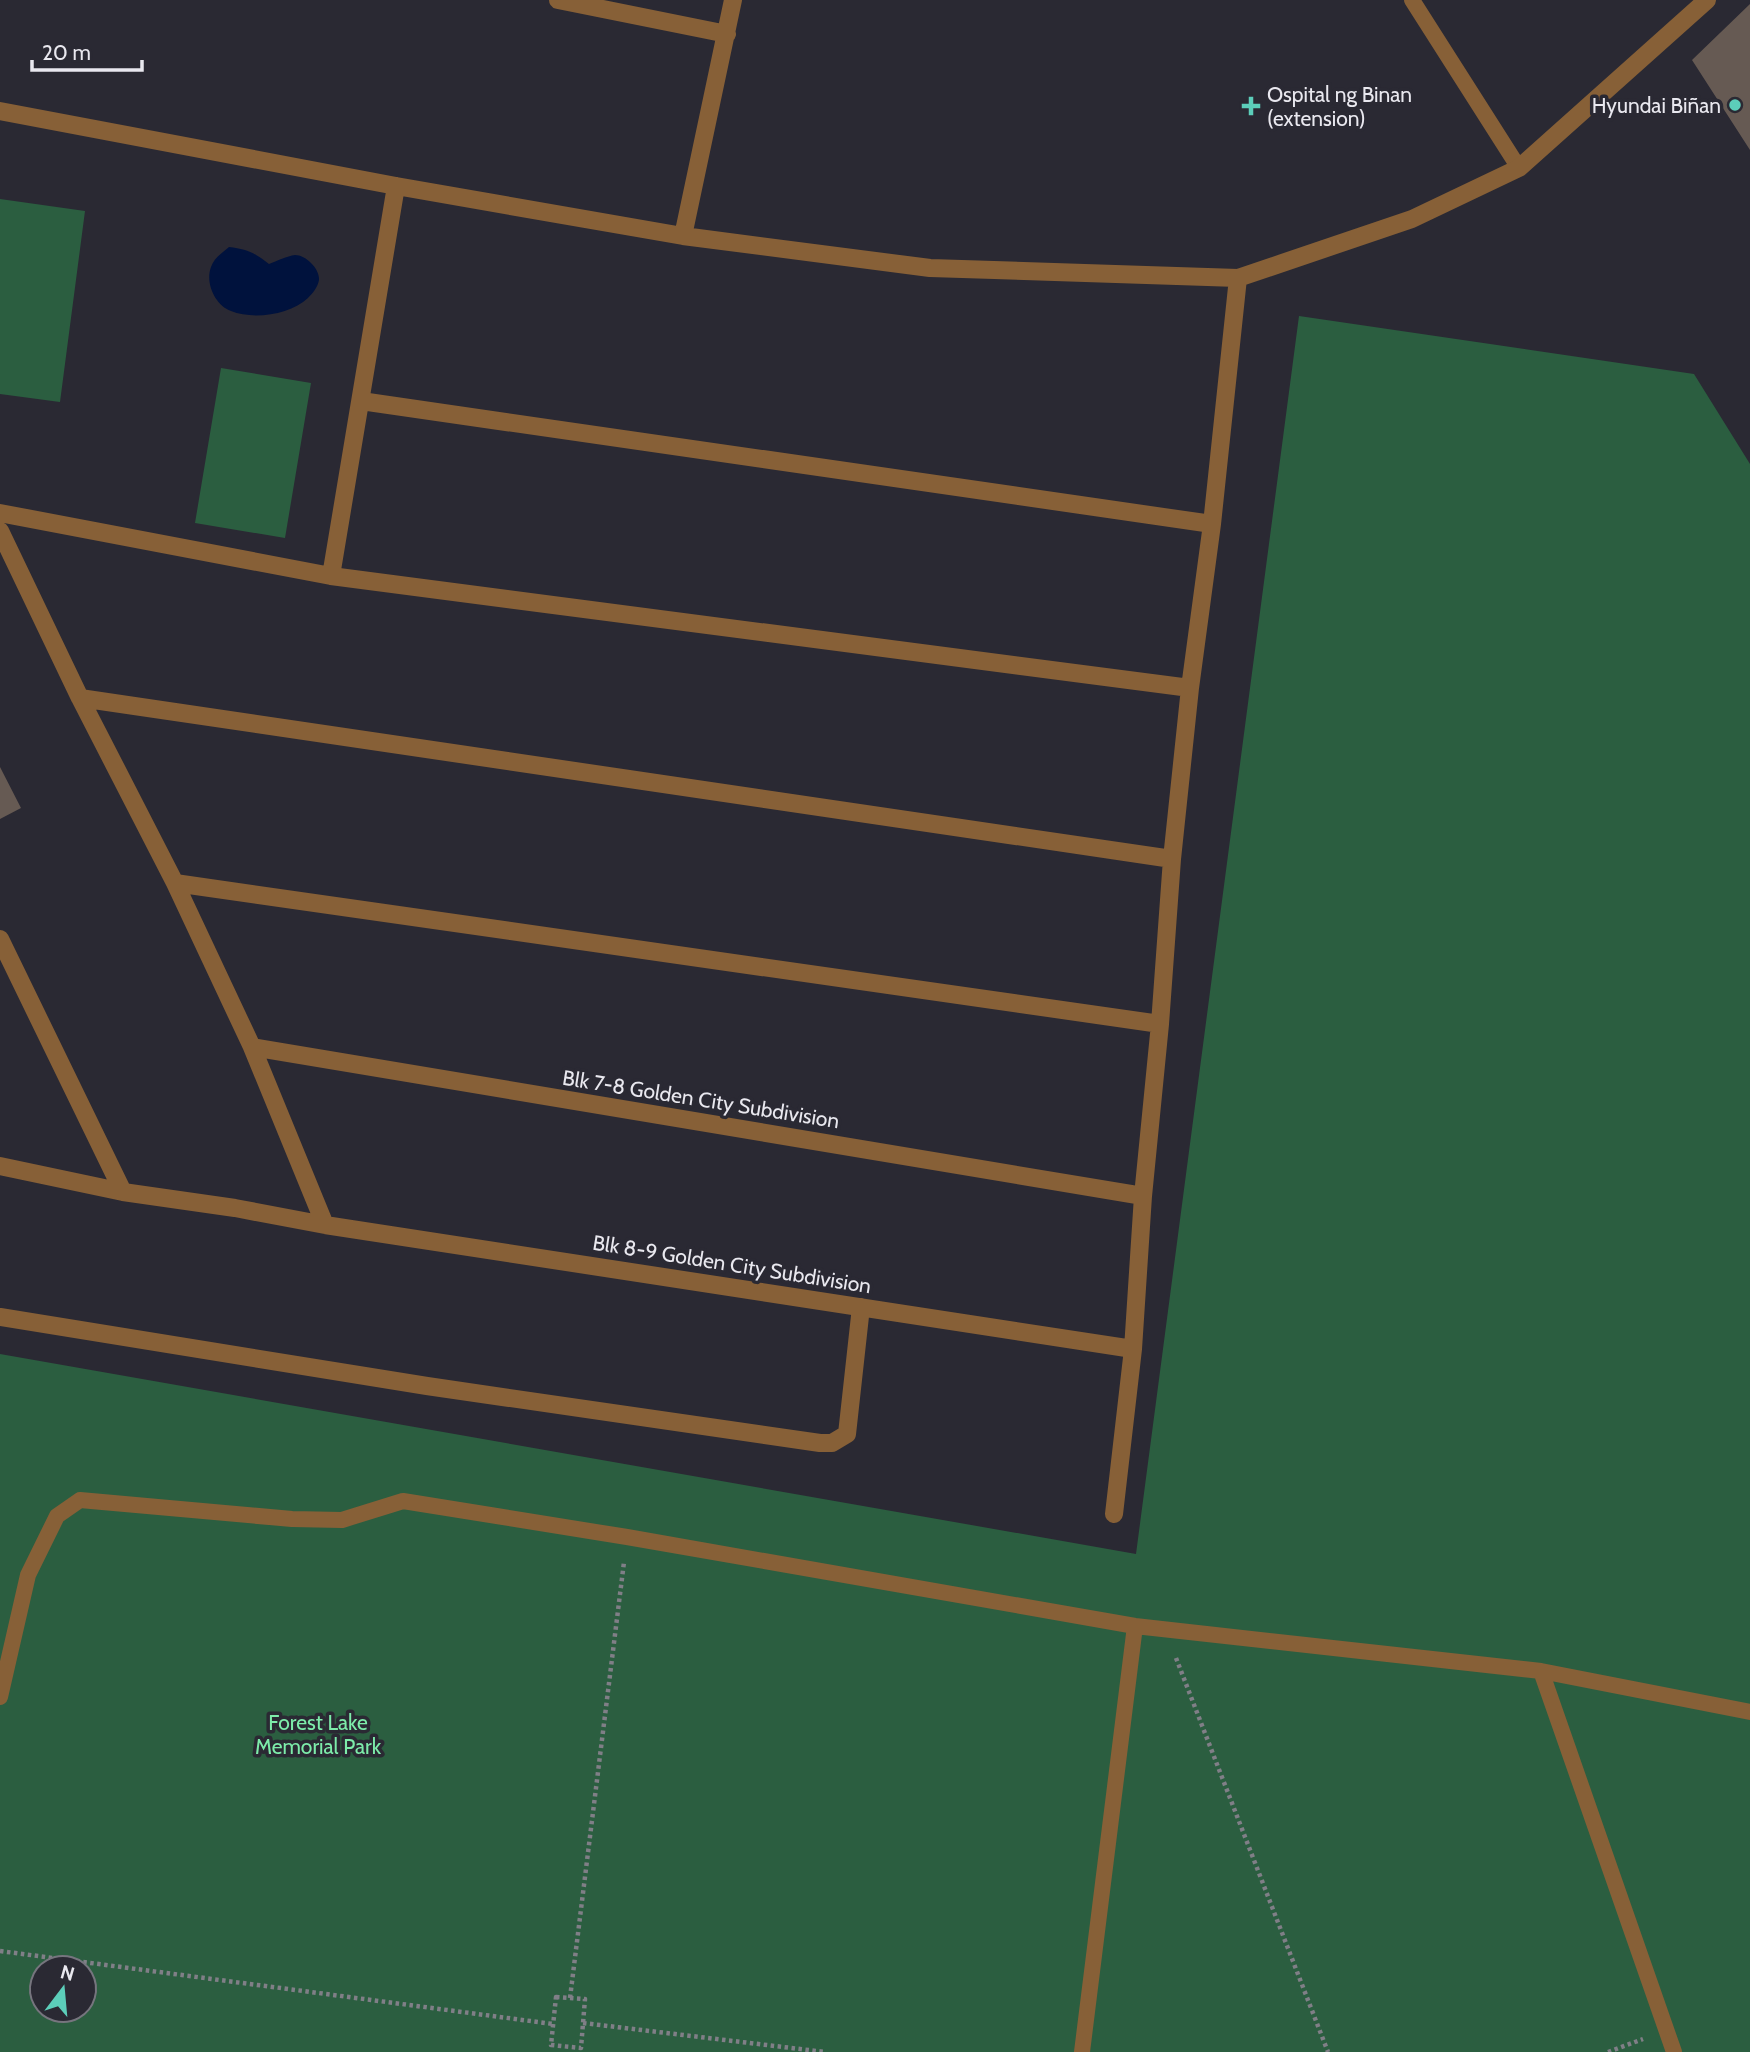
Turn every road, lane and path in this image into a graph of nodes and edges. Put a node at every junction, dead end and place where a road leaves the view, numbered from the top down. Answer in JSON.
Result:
{"nodes":[{"id":1,"x":558,"y":0,"type":"edge"},
{"id":2,"x":733,"y":0,"type":"edge"},
{"id":3,"x":1412,"y":0,"type":"edge"},
{"id":4,"x":1707,"y":0,"type":"edge"},
{"id":5,"x":727,"y":34,"type":"junction"},
{"id":6,"x":0,"y":111,"type":"edge"},
{"id":7,"x":1519,"y":168,"type":"junction"},
{"id":8,"x":396,"y":187,"type":"junction"},
{"id":9,"x":683,"y":236,"type":"junction"},
{"id":10,"x":1238,"y":278,"type":"junction"},
{"id":11,"x":361,"y":401,"type":"junction"},
{"id":12,"x":0,"y":513,"type":"edge"},
{"id":13,"x":1212,"y":524,"type":"junction"},
{"id":14,"x":0,"y":531,"type":"edge"},
{"id":15,"x":331,"y":576,"type":"junction"},
{"id":16,"x":1190,"y":688,"type":"junction"},
{"id":17,"x":80,"y":698,"type":"junction"},
{"id":18,"x":1172,"y":859,"type":"junction"},
{"id":19,"x":175,"y":883,"type":"junction"},
{"id":20,"x":0,"y":939,"type":"edge"},
{"id":21,"x":1160,"y":1024,"type":"junction"},
{"id":22,"x":252,"y":1047,"type":"junction"},
{"id":23,"x":0,"y":1166,"type":"edge"},
{"id":24,"x":123,"y":1192,"type":"junction"},
{"id":25,"x":1143,"y":1196,"type":"junction"},
{"id":26,"x":324,"y":1224,"type":"junction"},
{"id":27,"x":861,"y":1307,"type":"junction"},
{"id":28,"x":0,"y":1317,"type":"edge"},
{"id":29,"x":1133,"y":1349,"type":"junction"},
{"id":30,"x":1114,"y":1514,"type":"dead end"},
{"id":31,"x":627,"y":1537,"type":"junction"},
{"id":32,"x":1135,"y":1626,"type":"junction"},
{"id":33,"x":1165,"y":1630,"type":"junction"},
{"id":34,"x":1541,"y":1671,"type":"junction"},
{"id":35,"x":0,"y":1698,"type":"edge"},
{"id":36,"x":1750,"y":1712,"type":"edge"},
{"id":37,"x":0,"y":1951,"type":"edge"},
{"id":38,"x":570,"y":1998,"type":"junction"},
{"id":39,"x":553,"y":2024,"type":"junction"},
{"id":40,"x":583,"y":2024,"type":"junction"},
{"id":41,"x":1667,"y":2031,"type":"junction"},
{"id":42,"x":563,"y":2049,"type":"edge"},
{"id":43,"x":825,"y":2052,"type":"edge"},
{"id":44,"x":1082,"y":2052,"type":"edge"},
{"id":45,"x":1328,"y":2052,"type":"edge"},
{"id":46,"x":1608,"y":2052,"type":"edge"},
{"id":47,"x":1674,"y":2052,"type":"edge"}],
"edges":[{"from":1,"to":5,"type":"street"},
{"from":2,"to":5,"type":"street"},
{"from":3,"to":7,"type":"lane"},
{"from":4,"to":7,"type":"street"},
{"from":5,"to":9,"type":"street"},
{"from":6,"to":8,"type":"street"},
{"from":7,"to":10,"type":"street"},
{"from":8,"to":9,"type":"street"},
{"from":8,"to":11,"type":"street"},
{"from":9,"to":10,"type":"street"},
{"from":10,"to":13,"type":"street"},
{"from":11,"to":13,"type":"street"},
{"from":11,"to":15,"type":"street"},
{"from":12,"to":15,"type":"street"},
{"from":13,"to":16,"type":"street"},
{"from":14,"to":17,"type":"street"},
{"from":15,"to":16,"type":"street"},
{"from":16,"to":18,"type":"street"},
{"from":17,"to":18,"type":"street"},
{"from":17,"to":19,"type":"street"},
{"from":18,"to":21,"type":"street"},
{"from":19,"to":21,"type":"street"},
{"from":19,"to":22,"type":"street"},
{"from":20,"to":24,"type":"street"},
{"from":21,"to":25,"type":"street"},
{"from":22,"to":25,"type":"street","name":"Blk 7-8 Golden City Subdivision"},
{"from":22,"to":26,"type":"street"},
{"from":23,"to":24,"type":"street","name":"Blk 8-9 Golden City Subdivision"},
{"from":24,"to":26,"type":"street","name":"Blk 8-9 Golden City Subdivision"},
{"from":25,"to":29,"type":"street"},
{"from":26,"to":27,"type":"street","name":"Blk 8-9 Golden City Subdivision"},
{"from":27,"to":28,"type":"street"},
{"from":27,"to":29,"type":"street","name":"Blk 8-9 Golden City Subdivision"},
{"from":29,"to":30,"type":"street"},
{"from":31,"to":32,"type":"lane"},
{"from":31,"to":35,"type":"lane"},
{"from":31,"to":38,"type":"path"},
{"from":32,"to":33,"type":"lane"},
{"from":32,"to":44,"type":"lane"},
{"from":33,"to":34,"type":"lane"},
{"from":33,"to":45,"type":"path"},
{"from":34,"to":36,"type":"lane"},
{"from":34,"to":41,"type":"lane"},
{"from":37,"to":39,"type":"path"},
{"from":38,"to":39,"type":"path"},
{"from":38,"to":40,"type":"path"},
{"from":39,"to":42,"type":"path"},
{"from":40,"to":42,"type":"path"},
{"from":40,"to":43,"type":"path"},
{"from":41,"to":46,"type":"path"},
{"from":41,"to":47,"type":"lane"}]}
